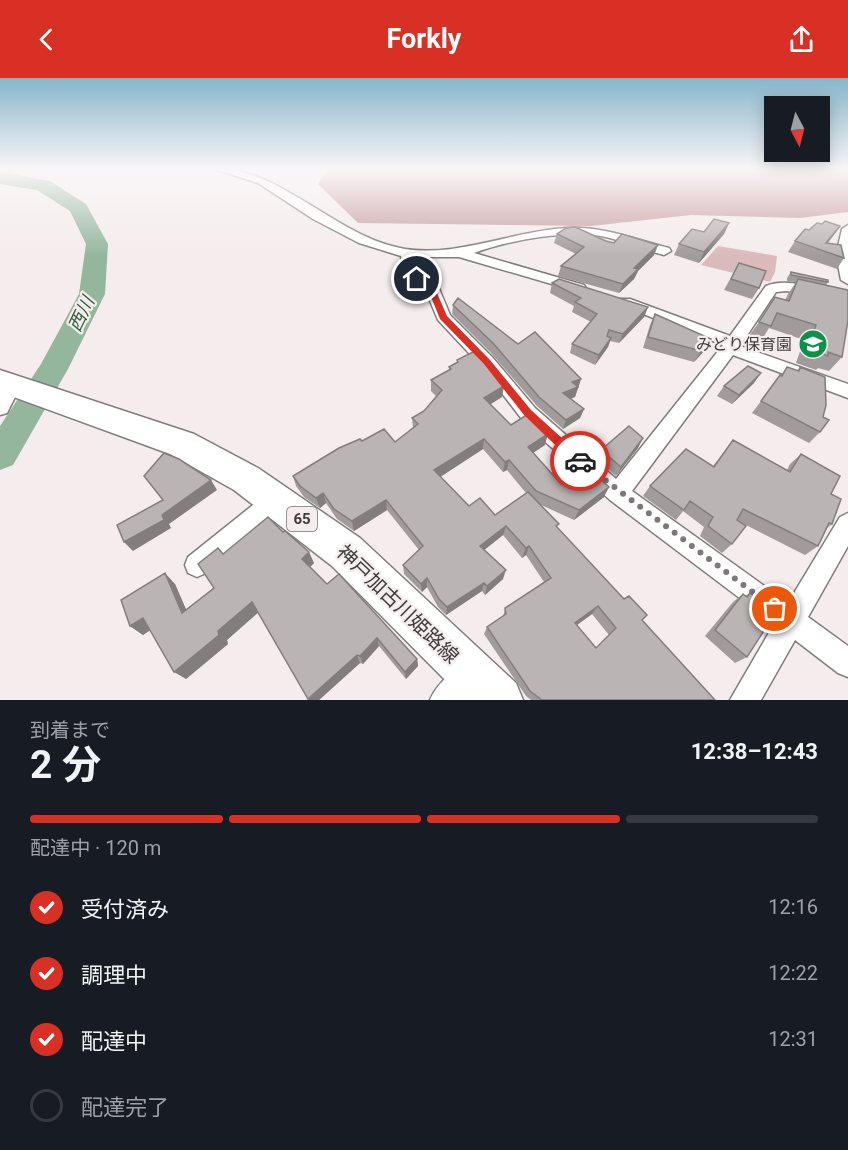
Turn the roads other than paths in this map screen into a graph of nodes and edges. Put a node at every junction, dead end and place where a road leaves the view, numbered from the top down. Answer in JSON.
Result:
{"nodes":[{"id":1,"x":287,"y":198,"type":"edge"},
{"id":2,"x":848,"y":230,"type":"edge"},
{"id":3,"x":664,"y":251,"type":"dead end"},
{"id":4,"x":406,"y":253,"type":"junction"},
{"id":5,"x":460,"y":253,"type":"junction"},
{"id":6,"x":848,"y":280,"type":"edge"},
{"id":7,"x":593,"y":292,"type":"edge"},
{"id":8,"x":614,"y":298,"type":"edge"},
{"id":9,"x":848,"y":301,"type":"edge"},
{"id":10,"x":732,"y":346,"type":"junction"},
{"id":11,"x":7,"y":391,"type":"edge"},
{"id":12,"x":848,"y":391,"type":"edge"},
{"id":13,"x":618,"y":493,"type":"junction"},
{"id":14,"x":276,"y":500,"type":"junction"},
{"id":15,"x":848,"y":524,"type":"edge"},
{"id":16,"x":197,"y":564,"type":"edge"},
{"id":17,"x":792,"y":622,"type":"junction"},
{"id":18,"x":848,"y":663,"type":"edge"},
{"id":19,"x":472,"y":675,"type":"junction"},
{"id":20,"x":445,"y":700,"type":"edge"},
{"id":21,"x":499,"y":700,"type":"edge"},
{"id":22,"x":745,"y":700,"type":"edge"}],
"edges":[{"from":1,"to":4,"type":"street"},
{"from":2,"to":6,"type":"street"},
{"from":3,"to":5,"type":"street"},
{"from":4,"to":5,"type":"street"},
{"from":4,"to":13,"type":"street"},
{"from":5,"to":7,"type":"street"},
{"from":8,"to":10,"type":"street"},
{"from":9,"to":10,"type":"street"},
{"from":10,"to":12,"type":"street"},
{"from":10,"to":13,"type":"street"},
{"from":11,"to":14,"type":"main road","name":"神戸加古川姫路線","number":"65"},
{"from":13,"to":17,"type":"street"},
{"from":14,"to":16,"type":"street"},
{"from":14,"to":19,"type":"main road","name":"神戸加古川姫路線","number":"65"},
{"from":15,"to":17,"type":"street"},
{"from":17,"to":18,"type":"street"},
{"from":17,"to":22,"type":"street"},
{"from":19,"to":20,"type":"street"},
{"from":19,"to":21,"type":"main road","name":"神戸加古川姫路線","number":"65"}]}
